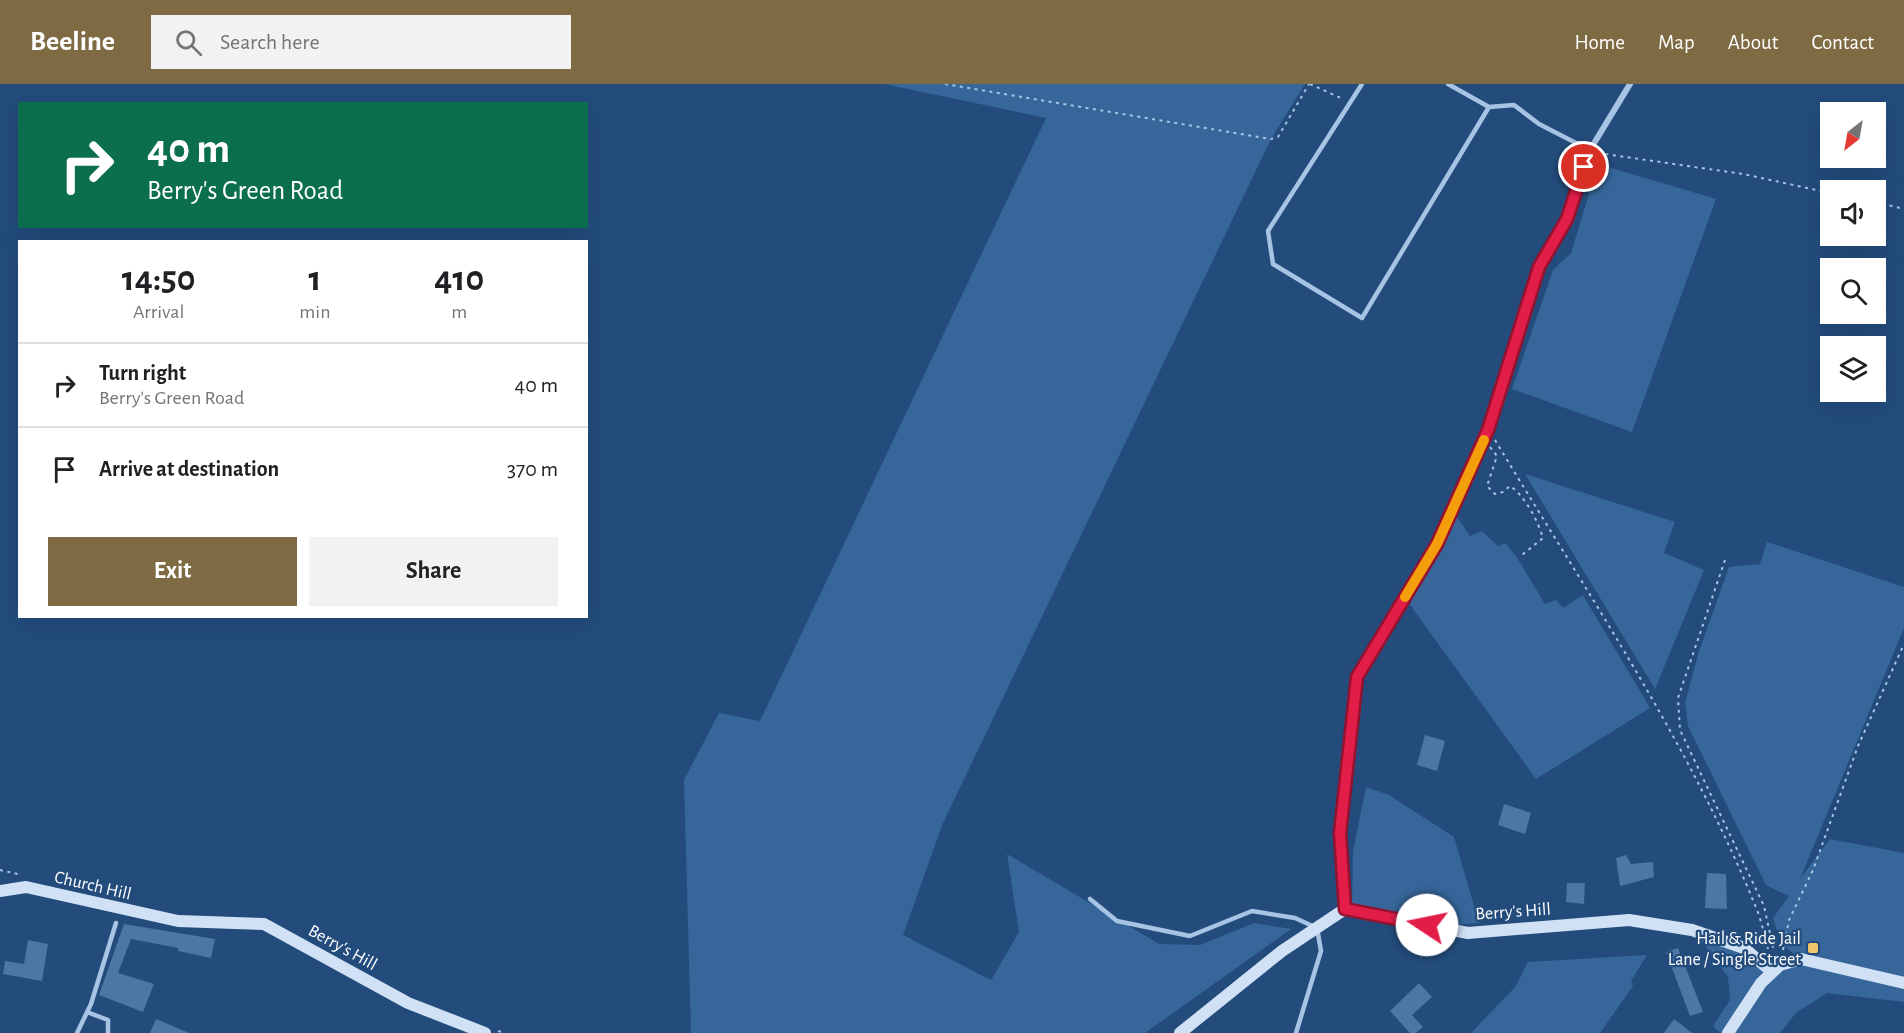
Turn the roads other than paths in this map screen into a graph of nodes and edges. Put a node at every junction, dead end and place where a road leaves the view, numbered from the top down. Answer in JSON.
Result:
{"nodes":[{"id":1,"x":1362,"y":84,"type":"edge"},
{"id":2,"x":1448,"y":84,"type":"edge"},
{"id":3,"x":1630,"y":84,"type":"edge"},
{"id":4,"x":1489,"y":107,"type":"junction"},
{"id":5,"x":1591,"y":147,"type":"junction"},
{"id":6,"x":0,"y":891,"type":"edge"},
{"id":7,"x":1090,"y":899,"type":"dead end"},
{"id":8,"x":1345,"y":909,"type":"junction"},
{"id":9,"x":178,"y":921,"type":"joint"},
{"id":10,"x":116,"y":923,"type":"dead end"},
{"id":11,"x":1317,"y":928,"type":"junction"},
{"id":12,"x":1776,"y":968,"type":"junction"},
{"id":13,"x":1904,"y":983,"type":"edge"},
{"id":14,"x":87,"y":1012,"type":"junction"},
{"id":15,"x":77,"y":1033,"type":"edge"},
{"id":16,"x":108,"y":1033,"type":"edge"},
{"id":17,"x":485,"y":1033,"type":"edge"},
{"id":18,"x":1180,"y":1033,"type":"edge"},
{"id":19,"x":1296,"y":1033,"type":"edge"},
{"id":20,"x":1728,"y":1033,"type":"edge"}],
"edges":[{"from":1,"to":4,"type":"lane"},
{"from":2,"to":4,"type":"lane"},
{"from":3,"to":5,"type":"street"},
{"from":4,"to":5,"type":"lane"},
{"from":5,"to":8,"type":"street"},
{"from":6,"to":9,"type":"street","name":"Church Hill"},
{"from":7,"to":11,"type":"lane"},
{"from":8,"to":11,"type":"street"},
{"from":8,"to":12,"type":"street","name":"Berry's Hill"},
{"from":9,"to":17,"type":"street","name":"Berry's Hill"},
{"from":10,"to":14,"type":"lane"},
{"from":11,"to":18,"type":"street"},
{"from":11,"to":19,"type":"lane"},
{"from":12,"to":13,"type":"street"},
{"from":12,"to":20,"type":"street"},
{"from":14,"to":15,"type":"lane"},
{"from":14,"to":16,"type":"lane"}]}
